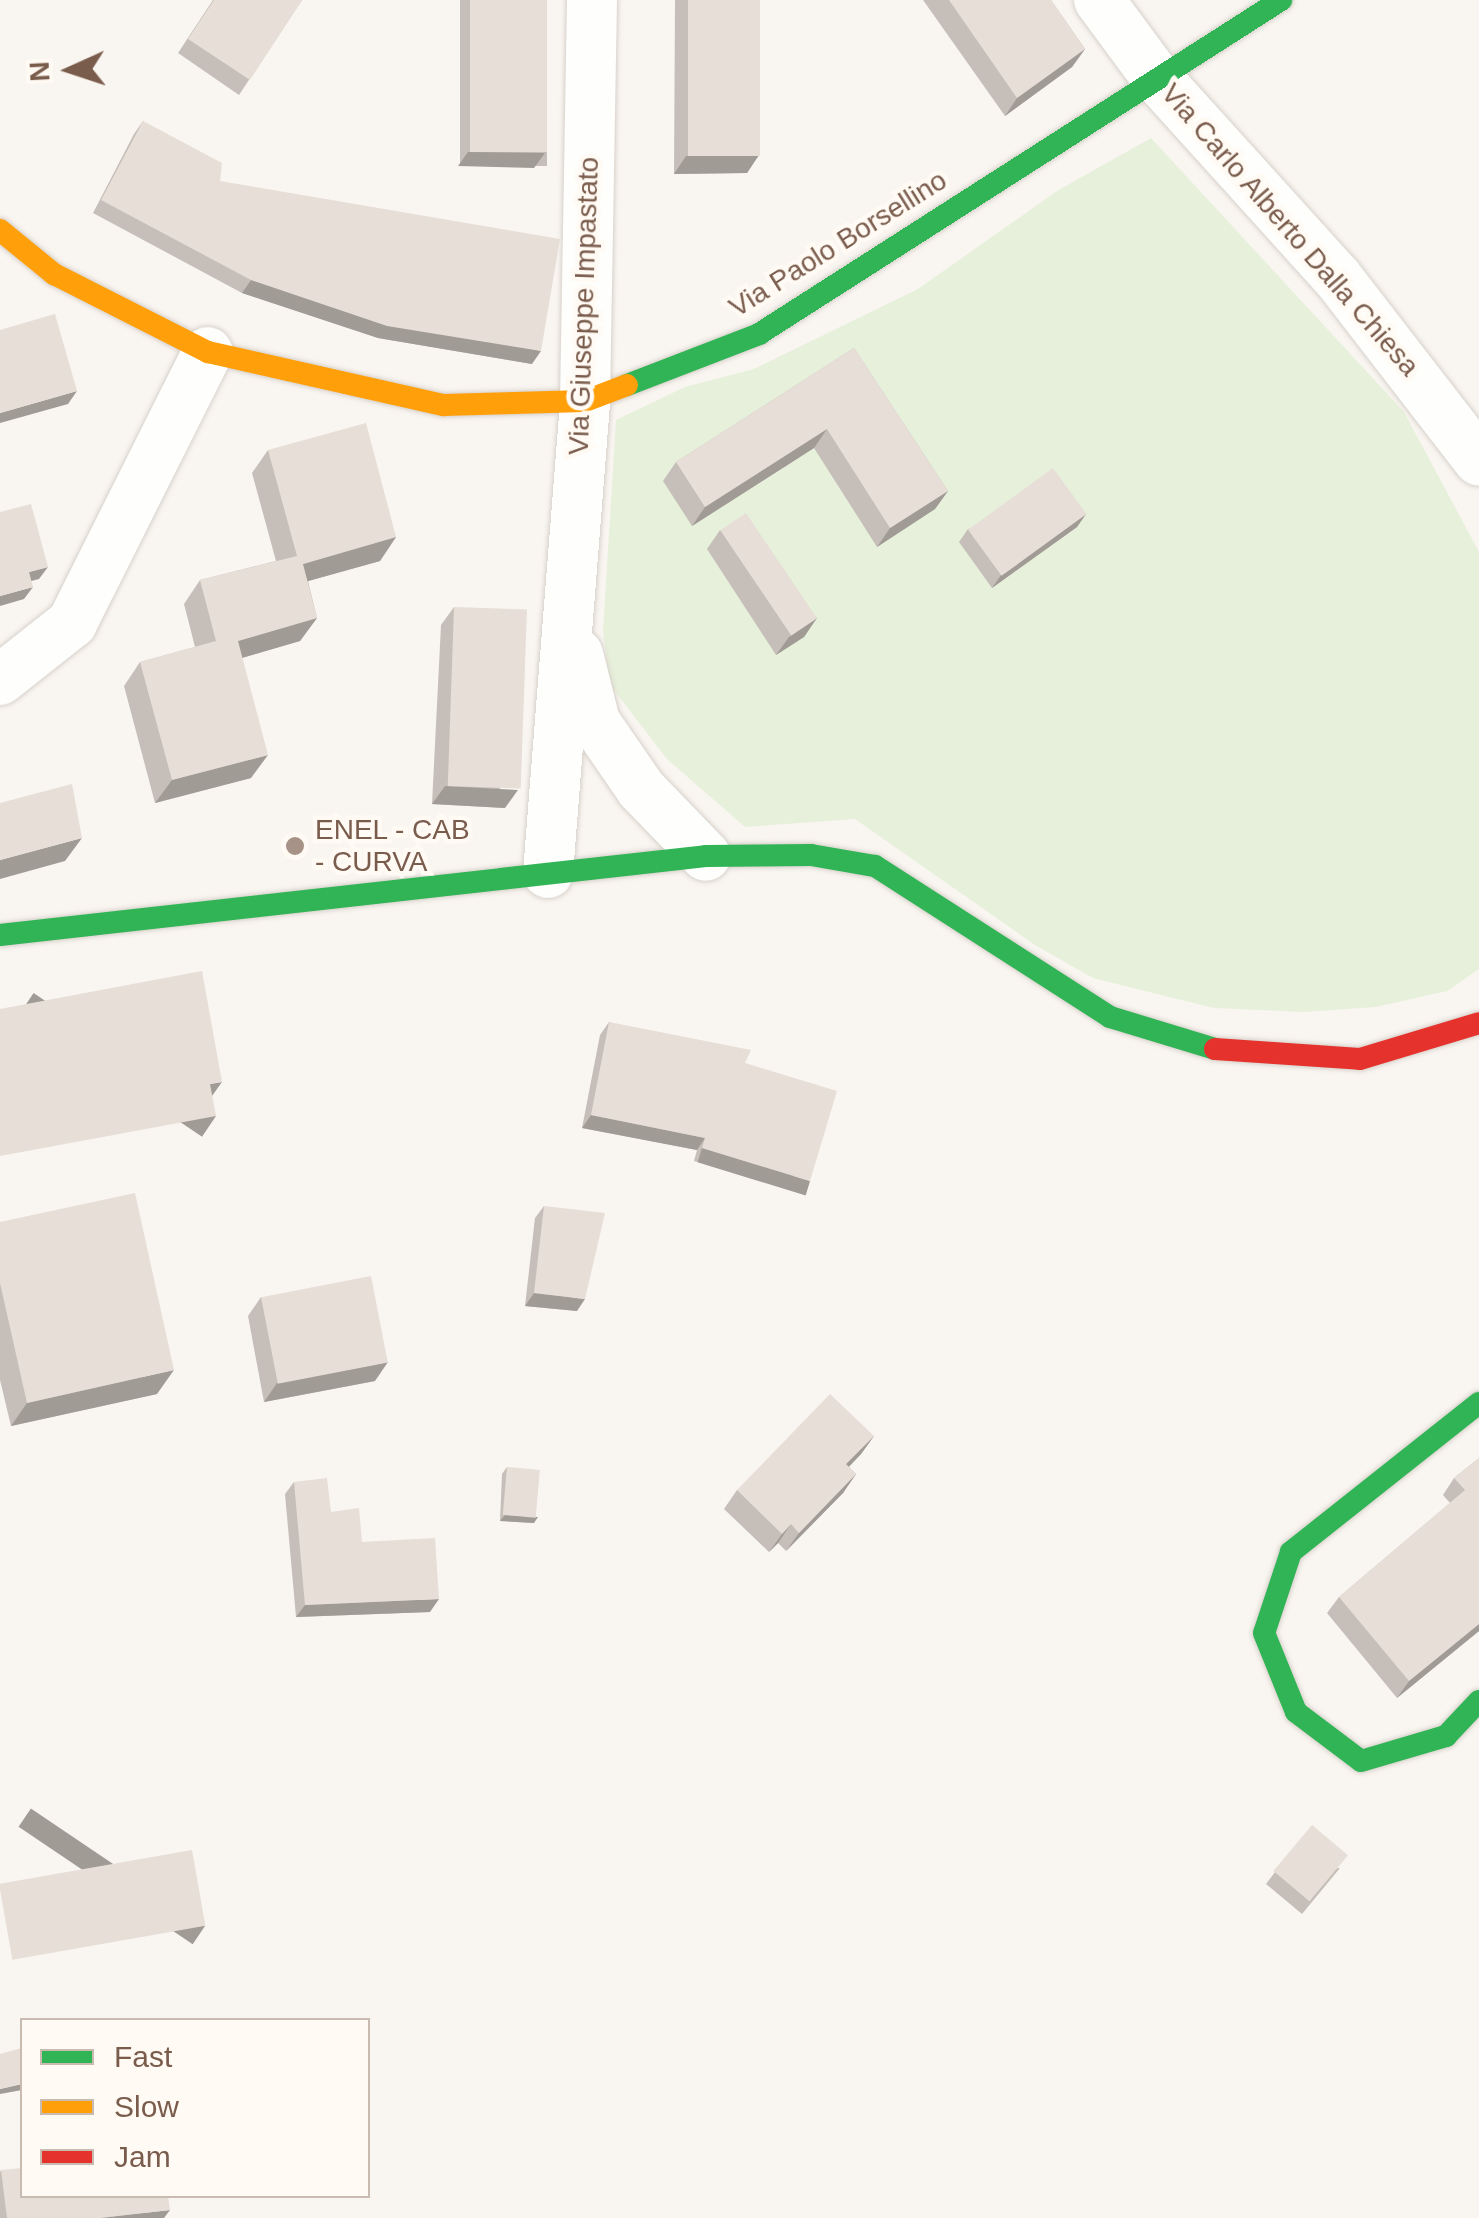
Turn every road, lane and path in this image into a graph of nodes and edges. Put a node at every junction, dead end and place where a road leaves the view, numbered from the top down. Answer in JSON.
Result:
{"nodes":[{"id":1,"x":592,"y":0,"type":"edge"},
{"id":2,"x":1098,"y":0,"type":"edge"},
{"id":3,"x":1281,"y":0,"type":"edge"},
{"id":4,"x":1156,"y":77,"type":"junction"},
{"id":5,"x":0,"y":230,"type":"edge"},
{"id":6,"x":208,"y":352,"type":"junction"},
{"id":7,"x":585,"y":400,"type":"junction"},
{"id":8,"x":1479,"y":461,"type":"edge"},
{"id":9,"x":567,"y":612,"type":"junction"},
{"id":10,"x":0,"y":680,"type":"edge"},
{"id":11,"x":706,"y":856,"type":"junction"},
{"id":12,"x":548,"y":874,"type":"junction"},
{"id":13,"x":0,"y":935,"type":"edge"},
{"id":14,"x":1478,"y":1022,"type":"edge"},
{"id":15,"x":1479,"y":1403,"type":"edge"},
{"id":16,"x":1479,"y":1702,"type":"edge"}],
"edges":[{"from":1,"to":7,"type":"street","name":"Via Giuseppe Impastato"},
{"from":2,"to":4,"type":"street","name":"Via Carlo Alberto Dalla Chiesa"},
{"from":3,"to":4,"type":"street","name":"Via Paolo Borsellino"},
{"from":4,"to":7,"type":"street","name":"Via Paolo Borsellino"},
{"from":4,"to":8,"type":"street","name":"Via Carlo Alberto Dalla Chiesa"},
{"from":5,"to":6,"type":"street","name":"Via Paolo Borsellino"},
{"from":6,"to":7,"type":"street","name":"Via Paolo Borsellino"},
{"from":6,"to":10,"type":"street"},
{"from":7,"to":9,"type":"street","name":"Via Giuseppe Impastato"},
{"from":9,"to":11,"type":"street","name":"Via Giuseppe Impastato"},
{"from":9,"to":12,"type":"street","name":"Via Giuseppe Impastato"},
{"from":11,"to":12,"type":"street"},
{"from":11,"to":14,"type":"street"},
{"from":12,"to":13,"type":"street"},
{"from":15,"to":16,"type":"street"}]}
